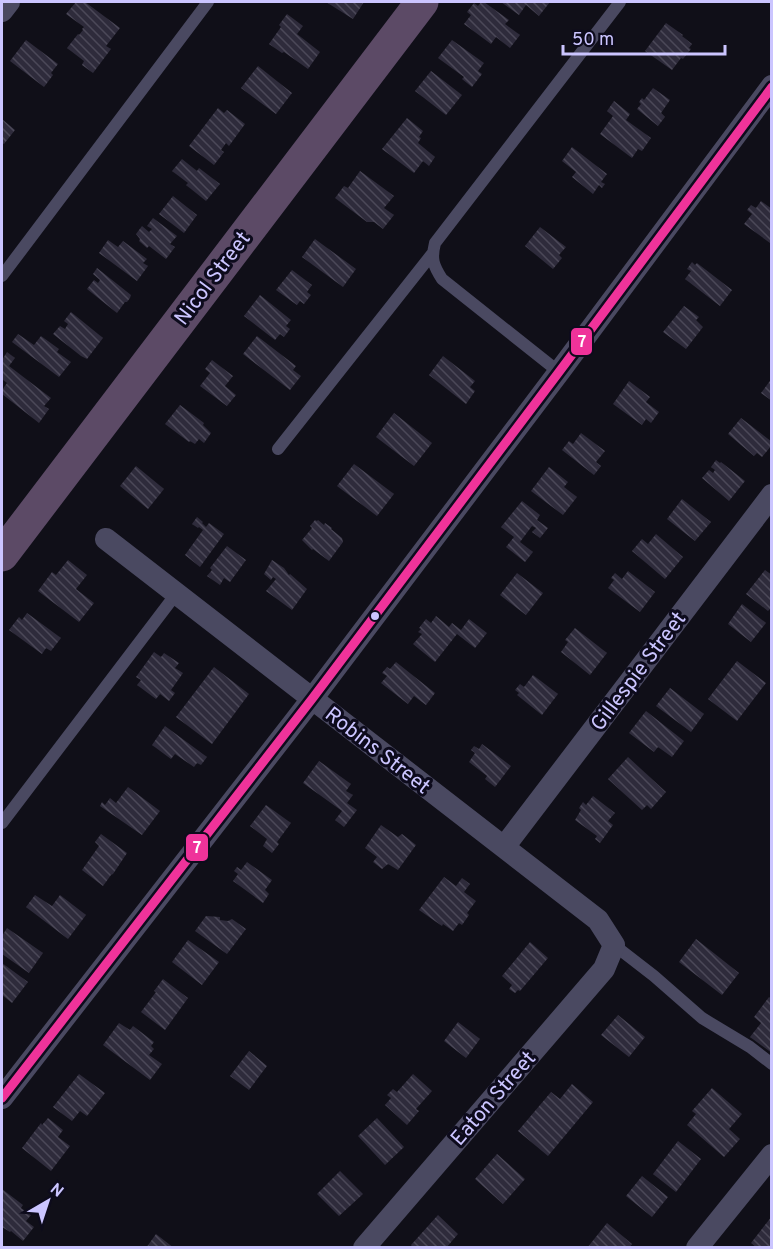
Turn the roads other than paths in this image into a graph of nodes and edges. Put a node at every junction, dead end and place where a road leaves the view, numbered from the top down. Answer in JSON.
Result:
{"nodes":[{"id":1,"x":9,"y":2,"type":"edge"},
{"id":2,"x":208,"y":2,"type":"edge"},
{"id":3,"x":422,"y":2,"type":"edge"},
{"id":4,"x":620,"y":2,"type":"edge"},
{"id":5,"x":2,"y":11,"type":"edge"},
{"id":6,"x":771,"y":86,"type":"edge"},
{"id":7,"x":432,"y":254,"type":"junction"},
{"id":8,"x":2,"y":276,"type":"edge"},
{"id":9,"x":559,"y":372,"type":"junction"},
{"id":10,"x":278,"y":449,"type":"dead end"},
{"id":11,"x":771,"y":495,"type":"edge"},
{"id":12,"x":106,"y":539,"type":"dead end"},
{"id":13,"x":2,"y":555,"type":"edge"},
{"id":14,"x":176,"y":594,"type":"junction"},
{"id":15,"x":312,"y":699,"type":"junction"},
{"id":16,"x":2,"y":823,"type":"edge"},
{"id":17,"x":504,"y":847,"type":"junction"},
{"id":18,"x":614,"y":945,"type":"junction"},
{"id":19,"x":771,"y":1064,"type":"edge"},
{"id":20,"x":2,"y":1098,"type":"edge"},
{"id":21,"x":771,"y":1155,"type":"edge"},
{"id":22,"x":364,"y":1248,"type":"edge"},
{"id":23,"x":697,"y":1248,"type":"edge"}],
"edges":[{"from":1,"to":5,"type":"street"},
{"from":2,"to":8,"type":"lane"},
{"from":3,"to":13,"type":"highway","name":"Nicol Street"},
{"from":4,"to":7,"type":"lane"},
{"from":6,"to":9,"type":"street"},
{"from":7,"to":9,"type":"lane"},
{"from":7,"to":10,"type":"lane"},
{"from":9,"to":15,"type":"street"},
{"from":11,"to":17,"type":"street","name":"Gillespie Street"},
{"from":12,"to":14,"type":"street","name":"Robins Street"},
{"from":14,"to":15,"type":"street","name":"Robins Street"},
{"from":14,"to":16,"type":"lane"},
{"from":15,"to":17,"type":"street","name":"Robins Street"},
{"from":15,"to":20,"type":"street"},
{"from":17,"to":18,"type":"street","name":"Robins Street"},
{"from":18,"to":19,"type":"lane"},
{"from":18,"to":22,"type":"street","name":"Eaton Street"},
{"from":21,"to":23,"type":"street"}]}
